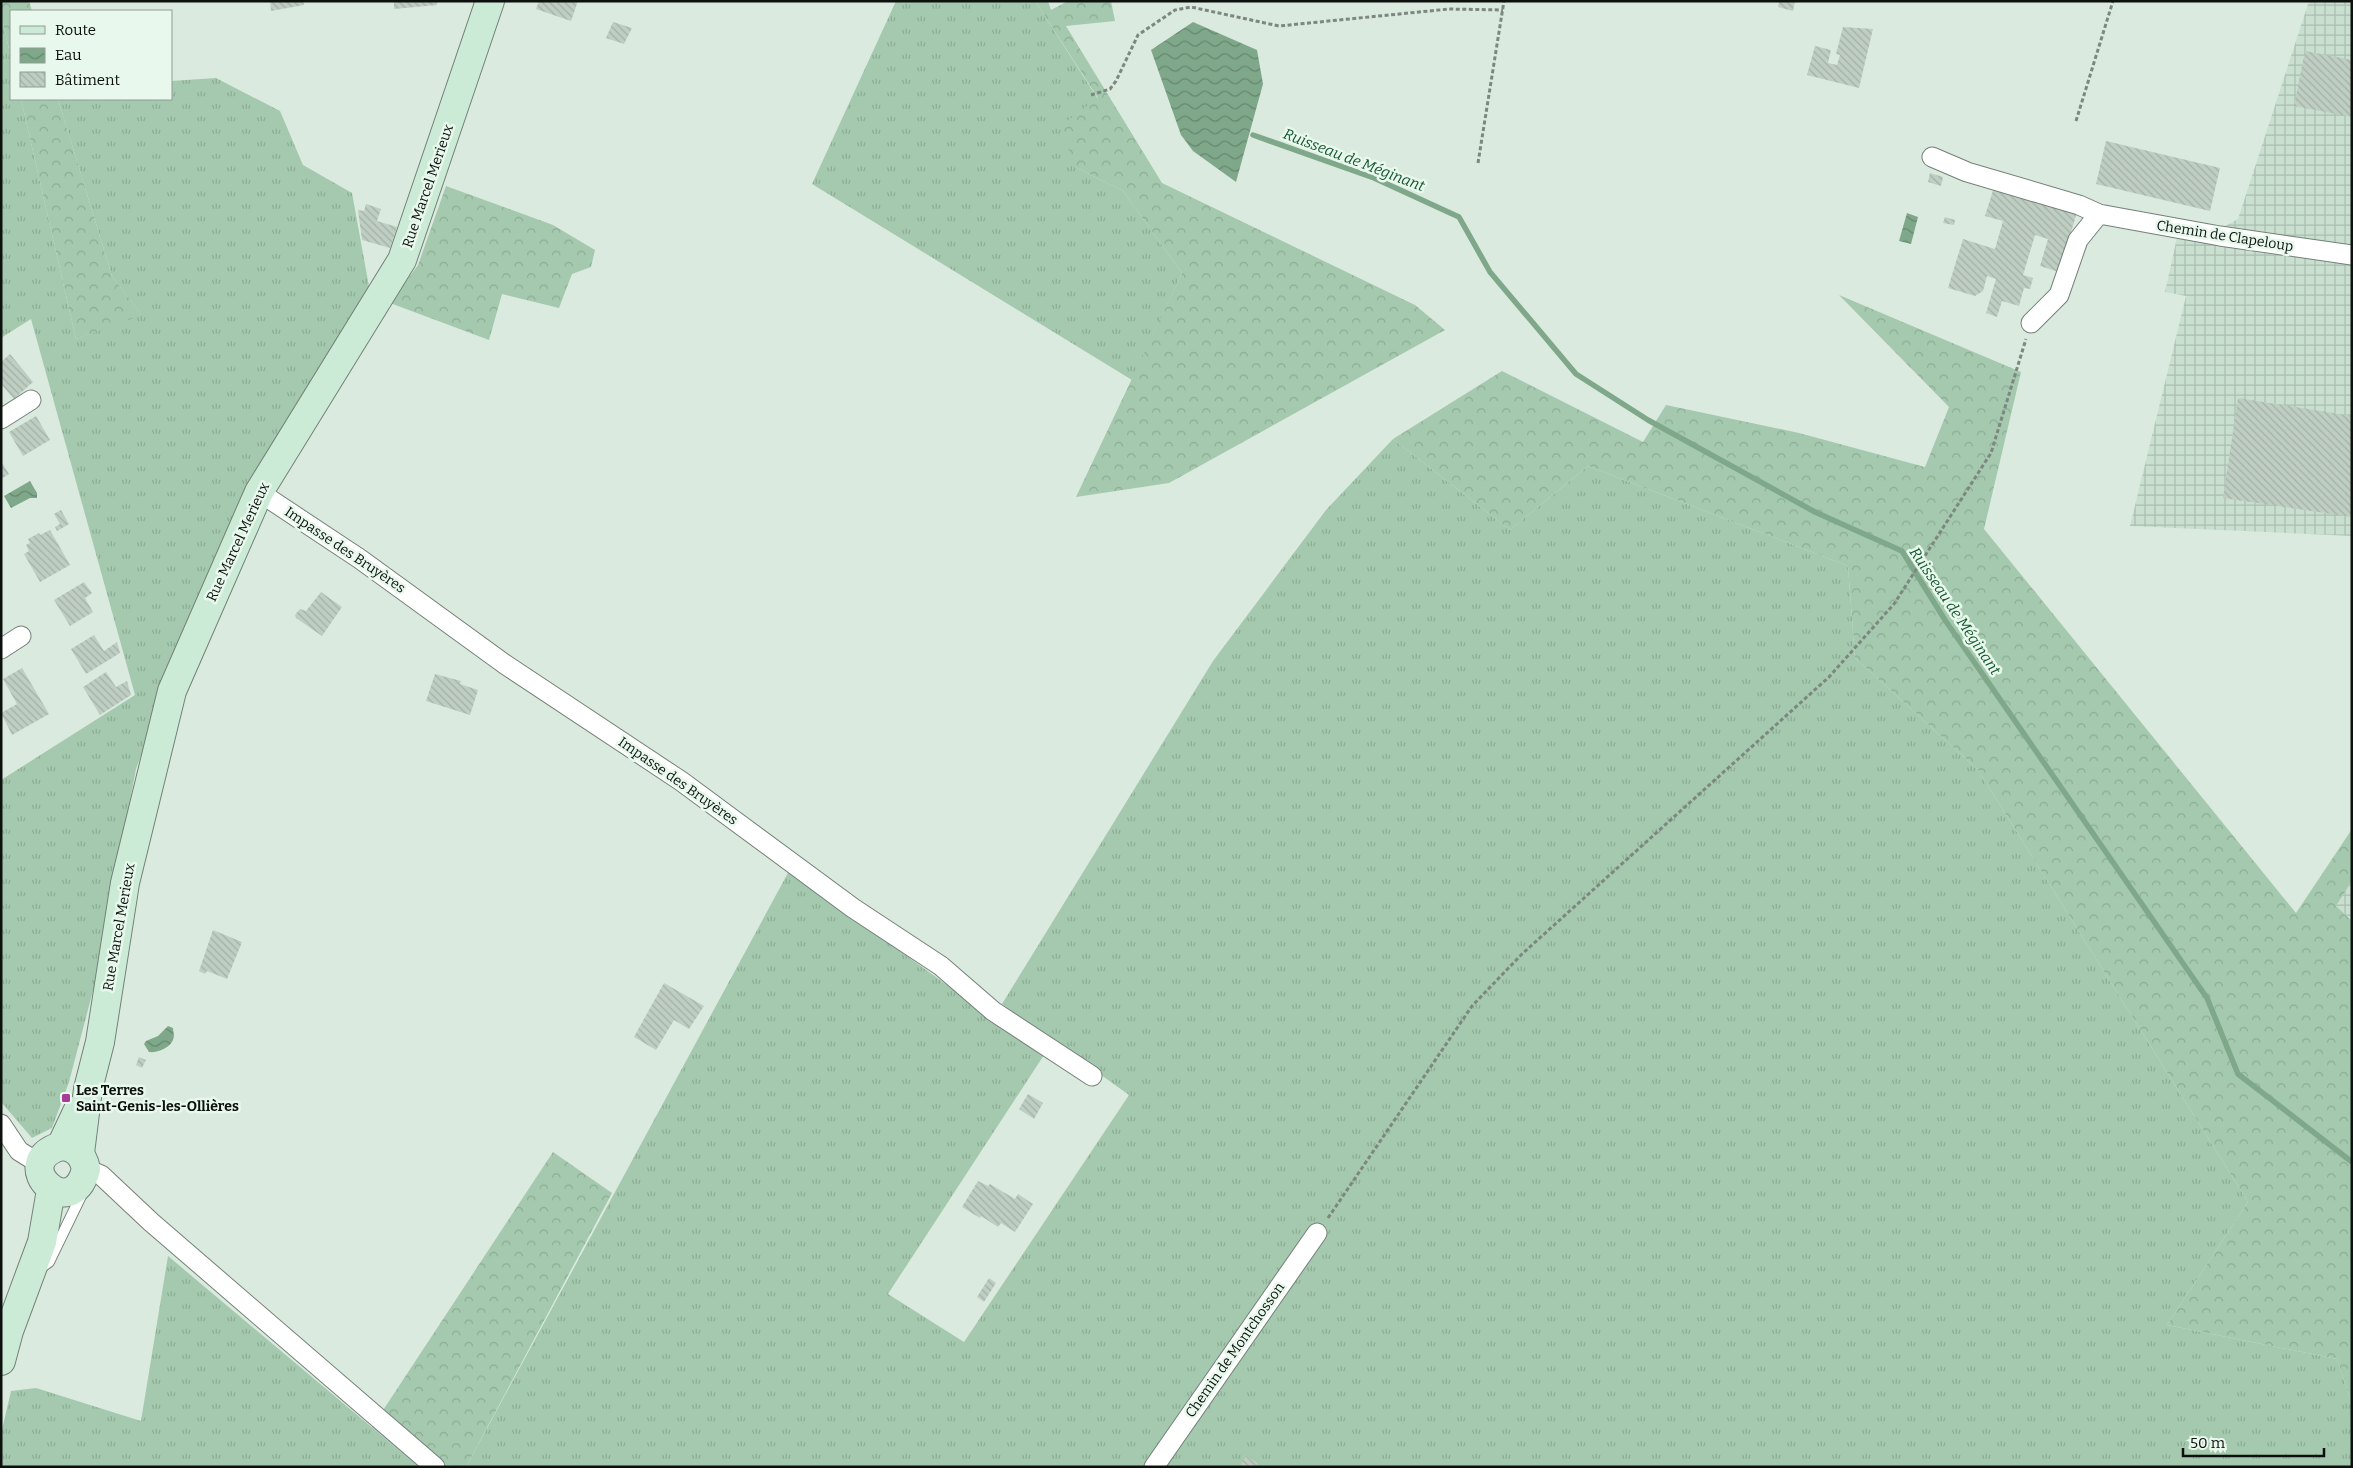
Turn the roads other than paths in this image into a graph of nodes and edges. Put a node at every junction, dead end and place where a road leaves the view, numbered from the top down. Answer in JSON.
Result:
{"nodes":[{"id":1,"x":490,"y":1,"type":"edge"},
{"id":2,"x":1932,"y":157,"type":"dead end"},
{"id":3,"x":2099,"y":214,"type":"junction"},
{"id":4,"x":2352,"y":255,"type":"edge"},
{"id":5,"x":2031,"y":323,"type":"road end"},
{"id":6,"x":30,"y":400,"type":"dead end"},
{"id":7,"x":1,"y":419,"type":"edge"},
{"id":8,"x":259,"y":492,"type":"junction"},
{"id":9,"x":21,"y":636,"type":"dead end"},
{"id":10,"x":1,"y":649,"type":"edge"},
{"id":11,"x":1092,"y":1076,"type":"dead end"},
{"id":12,"x":1,"y":1124,"type":"edge"},
{"id":13,"x":40,"y":1164,"type":"joint"},
{"id":14,"x":71,"y":1173,"type":"junction"},
{"id":15,"x":1317,"y":1233,"type":"road end"},
{"id":16,"x":29,"y":1277,"type":"junction"},
{"id":17,"x":1,"y":1361,"type":"edge"},
{"id":18,"x":435,"y":1467,"type":"edge"},
{"id":19,"x":1154,"y":1467,"type":"edge"}],
"edges":[{"from":1,"to":8,"type":"main road","name":"Rue Marcel Merieux"},
{"from":2,"to":3,"type":"street","name":"Chemin de Clapeloup"},
{"from":3,"to":4,"type":"street","name":"Chemin de Clapeloup"},
{"from":3,"to":5,"type":"street"},
{"from":6,"to":7,"type":"street"},
{"from":8,"to":11,"type":"street","name":"Impasse des Bruyères"},
{"from":8,"to":14,"type":"main road","name":"Rue Marcel Merieux"},
{"from":9,"to":10,"type":"street"},
{"from":12,"to":13,"type":"street"},
{"from":13,"to":14,"type":"main road"},
{"from":14,"to":16,"type":"main road","name":"Rue Marcel Merieux"},
{"from":14,"to":16,"type":"lane"},
{"from":14,"to":18,"type":"street"},
{"from":15,"to":19,"type":"street","name":"Chemin de Montchosson"},
{"from":16,"to":17,"type":"main road","name":"Rue Marcel Merieux"}]}
